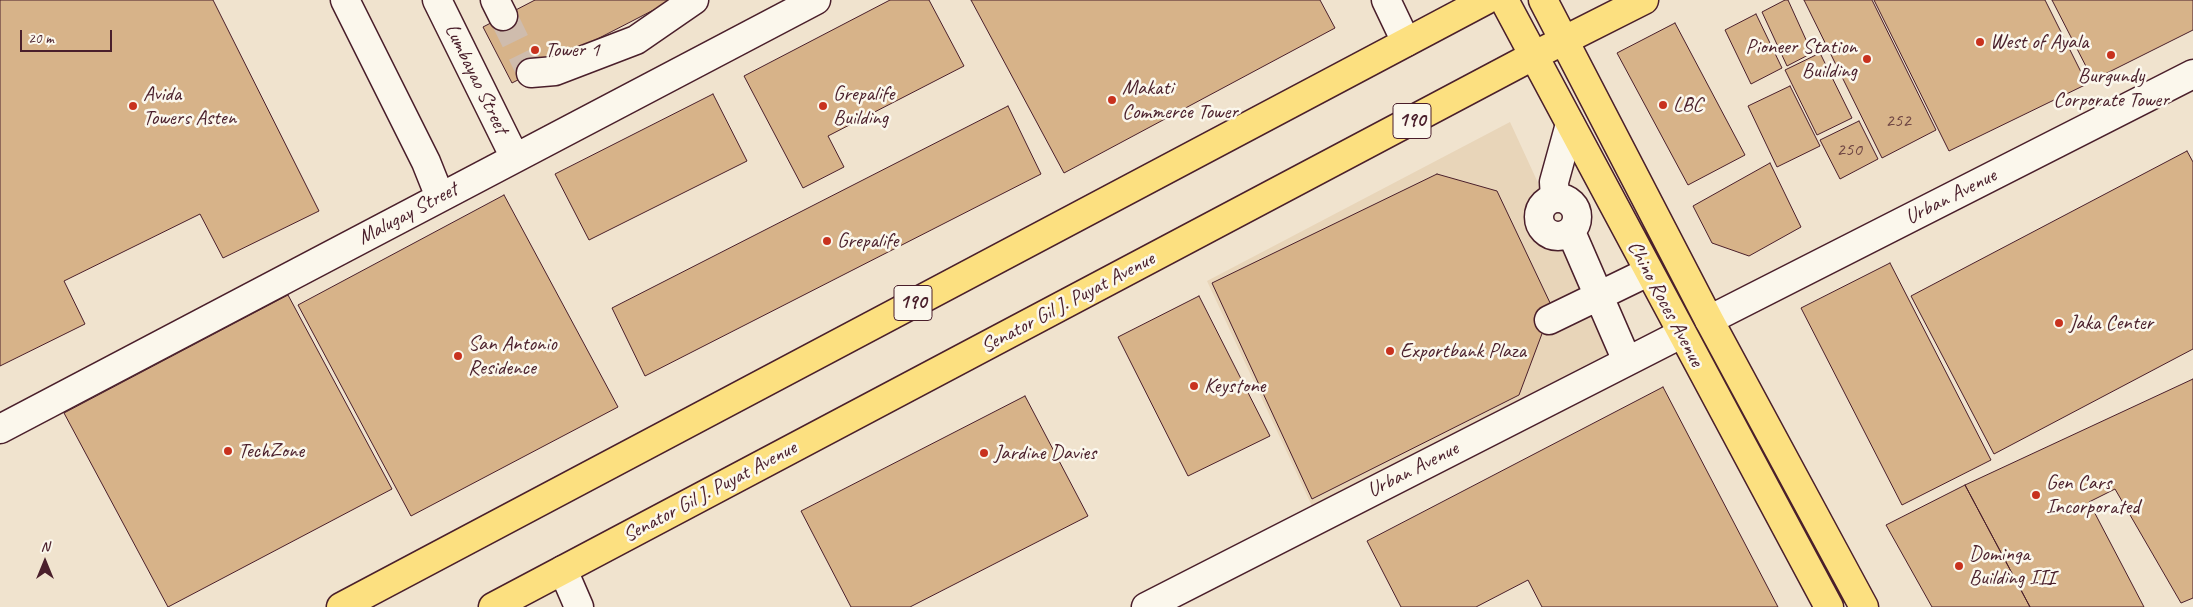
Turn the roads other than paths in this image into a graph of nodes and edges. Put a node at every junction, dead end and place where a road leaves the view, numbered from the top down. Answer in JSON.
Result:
{"nodes":[{"id":1,"x":345,"y":0,"type":"edge"},
{"id":2,"x":437,"y":0,"type":"edge"},
{"id":3,"x":694,"y":0,"type":"edge"},
{"id":4,"x":816,"y":0,"type":"edge"},
{"id":5,"x":1386,"y":0,"type":"edge"},
{"id":6,"x":1486,"y":0,"type":"edge"},
{"id":7,"x":1504,"y":0,"type":"edge"},
{"id":8,"x":1543,"y":0,"type":"edge"},
{"id":9,"x":1644,"y":0,"type":"edge"},
{"id":10,"x":1564,"y":41,"type":"junction"},
{"id":11,"x":1406,"y":42,"type":"junction"},
{"id":12,"x":1533,"y":56,"type":"junction"},
{"id":13,"x":531,"y":73,"type":"dead end"},
{"id":14,"x":2193,"y":74,"type":"edge"},
{"id":15,"x":1570,"y":124,"type":"junction"},
{"id":16,"x":515,"y":158,"type":"junction"},
{"id":17,"x":440,"y":197,"type":"junction"},
{"id":18,"x":1648,"y":272,"type":"junction"},
{"id":19,"x":1598,"y":294,"type":"junction"},
{"id":20,"x":1549,"y":320,"type":"dead end"},
{"id":21,"x":1709,"y":320,"type":"junction"},
{"id":22,"x":1681,"y":334,"type":"junction"},
{"id":23,"x":1627,"y":361,"type":"junction"},
{"id":24,"x":0,"y":429,"type":"edge"},
{"id":25,"x":563,"y":570,"type":"junction"},
{"id":26,"x":341,"y":607,"type":"edge"},
{"id":27,"x":494,"y":607,"type":"edge"},
{"id":28,"x":579,"y":607,"type":"edge"},
{"id":29,"x":1146,"y":607,"type":"edge"},
{"id":30,"x":1829,"y":607,"type":"edge"},
{"id":31,"x":1864,"y":607,"type":"edge"}],
"edges":[{"from":1,"to":17,"type":"street"},
{"from":2,"to":16,"type":"street","name":"Lumbayao Street"},
{"from":3,"to":13,"type":"street"},
{"from":4,"to":16,"type":"street","name":"Malugay Street"},
{"from":5,"to":11,"type":"street"},
{"from":6,"to":11,"type":"main road","number":"190"},
{"from":7,"to":12,"type":"main road","name":"Chino Roces Avenue"},
{"from":8,"to":10,"type":"main road","name":"Chino Roces Avenue"},
{"from":9,"to":10,"type":"main road","name":"Senator Gil J. Puyat Avenue","number":"190"},
{"from":10,"to":12,"type":"main road","name":"Senator Gil J. Puyat Avenue","number":"190"},
{"from":10,"to":21,"type":"main road","name":"Chino Roces Avenue"},
{"from":11,"to":26,"type":"main road","number":"190"},
{"from":12,"to":15,"type":"main road","name":"Chino Roces Avenue"},
{"from":12,"to":25,"type":"main road","name":"Senator Gil J. Puyat Avenue","number":"190"},
{"from":14,"to":21,"type":"street","name":"Urban Avenue"},
{"from":15,"to":18,"type":"main road","name":"Chino Roces Avenue"},
{"from":15,"to":19,"type":"street"},
{"from":16,"to":17,"type":"street","name":"Malugay Street"},
{"from":17,"to":24,"type":"street","name":"Malugay Street"},
{"from":18,"to":19,"type":"street"},
{"from":18,"to":22,"type":"main road","name":"Chino Roces Avenue"},
{"from":19,"to":20,"type":"street"},
{"from":19,"to":23,"type":"street"},
{"from":21,"to":31,"type":"main road","name":"Chino Roces Avenue"},
{"from":22,"to":23,"type":"street","name":"Urban Avenue"},
{"from":22,"to":30,"type":"main road","name":"Chino Roces Avenue"},
{"from":23,"to":29,"type":"street","name":"Urban Avenue"},
{"from":25,"to":27,"type":"main road","name":"Senator Gil J. Puyat Avenue","number":"190"},
{"from":25,"to":28,"type":"street"}]}
